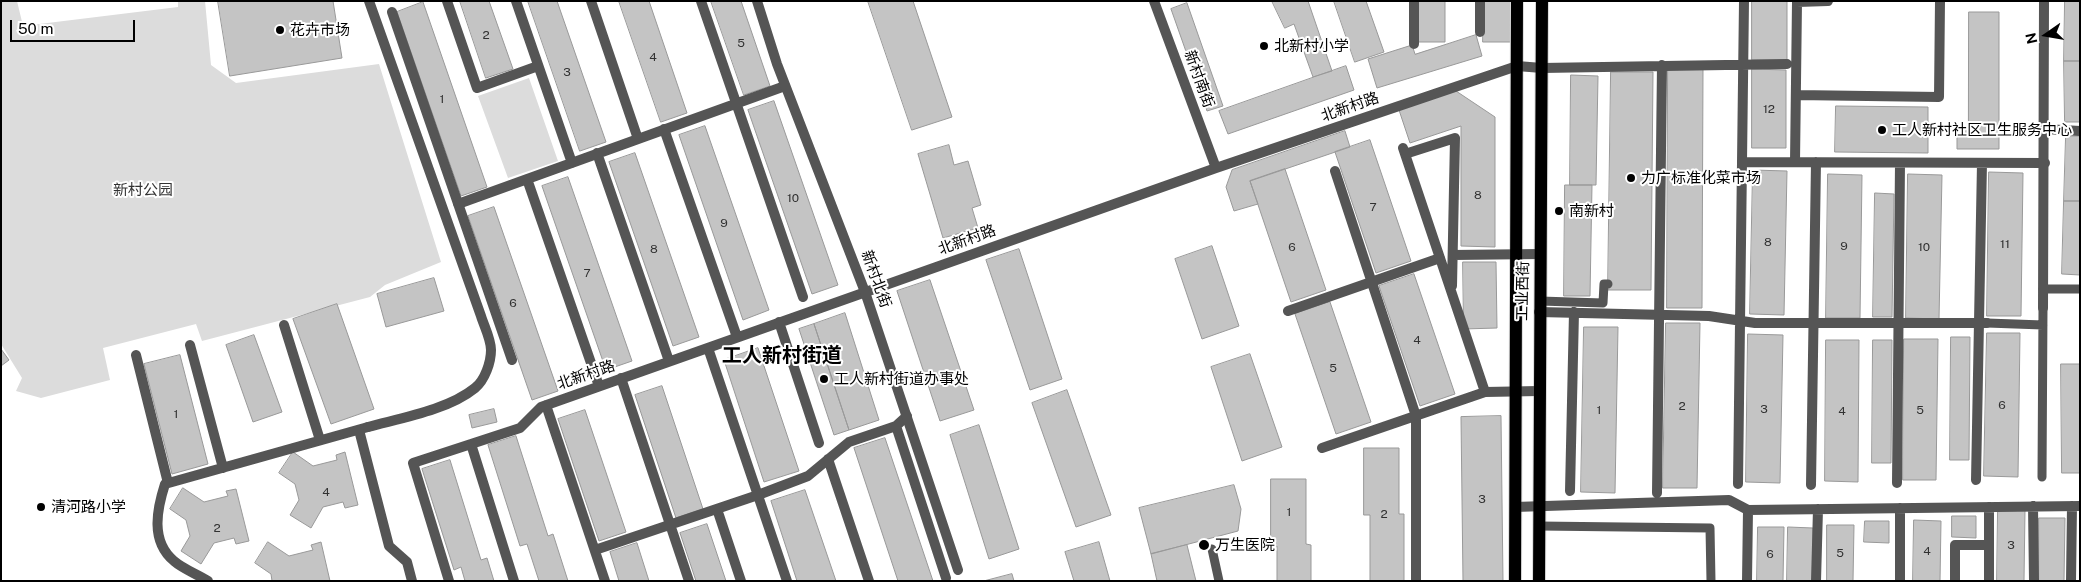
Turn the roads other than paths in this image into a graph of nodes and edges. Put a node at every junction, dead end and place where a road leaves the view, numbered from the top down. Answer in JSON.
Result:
{"nodes":[{"id":1,"x":369,"y":1,"type":"edge"},
{"id":2,"x":447,"y":1,"type":"edge"},
{"id":3,"x":516,"y":1,"type":"edge"},
{"id":4,"x":590,"y":1,"type":"edge"},
{"id":5,"x":701,"y":1,"type":"edge"},
{"id":6,"x":757,"y":1,"type":"edge"},
{"id":7,"x":1154,"y":1,"type":"edge"},
{"id":8,"x":1414,"y":1,"type":"edge"},
{"id":9,"x":1480,"y":1,"type":"edge"},
{"id":10,"x":1517,"y":1,"type":"edge"},
{"id":11,"x":1542,"y":1,"type":"edge"},
{"id":12,"x":1744,"y":1,"type":"edge"},
{"id":13,"x":1828,"y":1,"type":"edge"},
{"id":14,"x":1940,"y":1,"type":"edge"},
{"id":15,"x":2044,"y":1,"type":"edge"},
{"id":16,"x":392,"y":12,"type":"dead end"},
{"id":17,"x":1480,"y":32,"type":"dead end"},
{"id":18,"x":1414,"y":44,"type":"dead end"},
{"id":19,"x":1744,"y":64,"type":"junction"},
{"id":20,"x":1787,"y":64,"type":"dead end"},
{"id":21,"x":1662,"y":65,"type":"junction"},
{"id":22,"x":538,"y":66,"type":"junction"},
{"id":23,"x":1517,"y":66,"type":"junction"},
{"id":24,"x":1542,"y":68,"type":"junction"},
{"id":25,"x":785,"y":86,"type":"junction"},
{"id":26,"x":1796,"y":95,"type":"junction"},
{"id":27,"x":736,"y":103,"type":"junction"},
{"id":28,"x":664,"y":129,"type":"junction"},
{"id":29,"x":2045,"y":130,"type":"junction"},
{"id":30,"x":2080,"y":131,"type":"edge"},
{"id":31,"x":638,"y":139,"type":"junction"},
{"id":32,"x":597,"y":154,"type":"junction"},
{"id":33,"x":1900,"y":158,"type":"junction"},
{"id":34,"x":1743,"y":162,"type":"junction"},
{"id":35,"x":1795,"y":162,"type":"junction"},
{"id":36,"x":1816,"y":162,"type":"junction"},
{"id":37,"x":572,"y":163,"type":"junction"},
{"id":38,"x":1982,"y":163,"type":"junction"},
{"id":39,"x":2045,"y":164,"type":"junction"},
{"id":40,"x":1216,"y":168,"type":"junction"},
{"id":41,"x":1335,"y":171,"type":"dead end"},
{"id":42,"x":527,"y":179,"type":"junction"},
{"id":43,"x":458,"y":204,"type":"junction"},
{"id":44,"x":1516,"y":254,"type":"junction"},
{"id":45,"x":1540,"y":254,"type":"junction"},
{"id":46,"x":1453,"y":255,"type":"junction"},
{"id":47,"x":1440,"y":258,"type":"junction"},
{"id":48,"x":1371,"y":281,"type":"junction"},
{"id":49,"x":1608,"y":284,"type":"dead end"},
{"id":50,"x":2044,"y":289,"type":"junction"},
{"id":51,"x":2080,"y":290,"type":"edge"},
{"id":52,"x":865,"y":292,"type":"junction"},
{"id":53,"x":1452,"y":294,"type":"junction"},
{"id":54,"x":803,"y":297,"type":"dead end"},
{"id":55,"x":1539,"y":306,"type":"junction"},
{"id":56,"x":2044,"y":308,"type":"joint"},
{"id":57,"x":1288,"y":311,"type":"dead end"},
{"id":58,"x":1574,"y":312,"type":"junction"},
{"id":59,"x":1660,"y":314,"type":"junction"},
{"id":60,"x":1740,"y":321,"type":"junction"},
{"id":61,"x":779,"y":322,"type":"junction"},
{"id":62,"x":1814,"y":323,"type":"junction"},
{"id":63,"x":1898,"y":323,"type":"junction"},
{"id":64,"x":1983,"y":323,"type":"junction"},
{"id":65,"x":2043,"y":324,"type":"junction"},
{"id":66,"x":284,"y":325,"type":"dead end"},
{"id":67,"x":737,"y":337,"type":"junction"},
{"id":68,"x":190,"y":345,"type":"dead end"},
{"id":69,"x":708,"y":348,"type":"junction"},
{"id":70,"x":136,"y":355,"type":"dead end"},
{"id":71,"x":512,"y":360,"type":"dead end"},
{"id":72,"x":669,"y":361,"type":"junction"},
{"id":73,"x":621,"y":378,"type":"junction"},
{"id":74,"x":599,"y":386,"type":"junction"},
{"id":75,"x":1539,"y":390,"type":"junction"},
{"id":76,"x":1516,"y":391,"type":"junction"},
{"id":77,"x":1485,"y":392,"type":"junction"},
{"id":78,"x":546,"y":405,"type":"junction"},
{"id":79,"x":907,"y":416,"type":"junction"},
{"id":80,"x":1416,"y":416,"type":"junction"},
{"id":81,"x":896,"y":426,"type":"junction"},
{"id":82,"x":363,"y":428,"type":"junction"},
{"id":83,"x":320,"y":440,"type":"junction"},
{"id":84,"x":819,"y":443,"type":"dead end"},
{"id":85,"x":471,"y":444,"type":"junction"},
{"id":86,"x":1322,"y":448,"type":"dead end"},
{"id":87,"x":828,"y":459,"type":"junction"},
{"id":88,"x":223,"y":468,"type":"junction"},
{"id":89,"x":2042,"y":477,"type":"dead end"},
{"id":90,"x":1976,"y":480,"type":"dead end"},
{"id":91,"x":1898,"y":482,"type":"dead end"},
{"id":92,"x":168,"y":483,"type":"junction"},
{"id":93,"x":1738,"y":484,"type":"dead end"},
{"id":94,"x":1811,"y":485,"type":"dead end"},
{"id":95,"x":1570,"y":491,"type":"dead end"},
{"id":96,"x":1657,"y":493,"type":"dead end"},
{"id":97,"x":758,"y":495,"type":"junction"},
{"id":98,"x":2034,"y":506,"type":"junction"},
{"id":99,"x":2076,"y":506,"type":"edge"},
{"id":100,"x":1515,"y":507,"type":"junction"},
{"id":101,"x":1539,"y":507,"type":"junction"},
{"id":102,"x":1989,"y":507,"type":"junction"},
{"id":103,"x":1900,"y":508,"type":"junction"},
{"id":104,"x":717,"y":509,"type":"junction"},
{"id":105,"x":1818,"y":509,"type":"junction"},
{"id":106,"x":1748,"y":510,"type":"junction"},
{"id":107,"x":670,"y":525,"type":"junction"},
{"id":108,"x":1539,"y":526,"type":"junction"},
{"id":109,"x":1989,"y":545,"type":"junction"},
{"id":110,"x":1212,"y":549,"type":"dead end"},
{"id":111,"x":595,"y":550,"type":"junction"},
{"id":112,"x":958,"y":570,"type":"dead end"},
{"id":113,"x":946,"y":578,"type":"dead end"},
{"id":114,"x":208,"y":581,"type":"edge"},
{"id":115,"x":412,"y":581,"type":"edge"},
{"id":116,"x":449,"y":581,"type":"edge"},
{"id":117,"x":514,"y":581,"type":"edge"},
{"id":118,"x":605,"y":581,"type":"edge"},
{"id":119,"x":689,"y":581,"type":"edge"},
{"id":120,"x":741,"y":581,"type":"edge"},
{"id":121,"x":787,"y":581,"type":"edge"},
{"id":122,"x":869,"y":581,"type":"edge"},
{"id":123,"x":1219,"y":581,"type":"edge"},
{"id":124,"x":1416,"y":581,"type":"edge"},
{"id":125,"x":1515,"y":581,"type":"edge"},
{"id":126,"x":1539,"y":581,"type":"edge"},
{"id":127,"x":1711,"y":581,"type":"edge"},
{"id":128,"x":1746,"y":581,"type":"edge"},
{"id":129,"x":1816,"y":581,"type":"edge"},
{"id":130,"x":1900,"y":581,"type":"edge"},
{"id":131,"x":1955,"y":581,"type":"edge"},
{"id":132,"x":1989,"y":581,"type":"edge"},
{"id":133,"x":2034,"y":581,"type":"edge"},
{"id":134,"x":2071,"y":581,"type":"edge"}],
"edges":[{"from":1,"to":82,"type":"street"},
{"from":2,"to":22,"type":"street"},
{"from":3,"to":22,"type":"street"},
{"from":4,"to":31,"type":"street"},
{"from":5,"to":27,"type":"street"},
{"from":6,"to":25,"type":"street","name":"新村北街"},
{"from":7,"to":40,"type":"street","name":"新村南街"},
{"from":8,"to":18,"type":"street"},
{"from":9,"to":17,"type":"street"},
{"from":10,"to":23,"type":"main road","name":"工业西街"},
{"from":11,"to":24,"type":"main road","name":"工业西街"},
{"from":12,"to":19,"type":"street"},
{"from":13,"to":26,"type":"street"},
{"from":14,"to":26,"type":"street"},
{"from":15,"to":29,"type":"street"},
{"from":16,"to":43,"type":"street"},
{"from":19,"to":20,"type":"street","name":"北新村路"},
{"from":19,"to":21,"type":"street","name":"北新村路"},
{"from":19,"to":34,"type":"street"},
{"from":21,"to":24,"type":"street","name":"北新村路"},
{"from":21,"to":59,"type":"street"},
{"from":22,"to":37,"type":"street"},
{"from":23,"to":24,"type":"street","name":"北新村路"},
{"from":23,"to":40,"type":"street","name":"北新村路"},
{"from":23,"to":44,"type":"main road","name":"工业西街"},
{"from":24,"to":45,"type":"main road","name":"工业西街"},
{"from":25,"to":27,"type":"street"},
{"from":25,"to":52,"type":"street","name":"新村北街"},
{"from":26,"to":35,"type":"street"},
{"from":27,"to":28,"type":"street"},
{"from":27,"to":54,"type":"street"},
{"from":28,"to":31,"type":"street"},
{"from":28,"to":67,"type":"street"},
{"from":29,"to":30,"type":"street"},
{"from":29,"to":39,"type":"street"},
{"from":31,"to":32,"type":"street"},
{"from":32,"to":37,"type":"street"},
{"from":32,"to":72,"type":"street"},
{"from":33,"to":36,"type":"street"},
{"from":33,"to":38,"type":"street"},
{"from":33,"to":63,"type":"street"},
{"from":34,"to":35,"type":"street"},
{"from":34,"to":60,"type":"street"},
{"from":35,"to":36,"type":"street"},
{"from":36,"to":62,"type":"street"},
{"from":37,"to":42,"type":"street"},
{"from":38,"to":39,"type":"street"},
{"from":38,"to":64,"type":"street"},
{"from":39,"to":50,"type":"street"},
{"from":40,"to":52,"type":"street","name":"北新村路"},
{"from":41,"to":48,"type":"street"},
{"from":42,"to":43,"type":"street"},
{"from":42,"to":74,"type":"street"},
{"from":43,"to":71,"type":"street"},
{"from":44,"to":45,"type":"street"},
{"from":44,"to":46,"type":"street"},
{"from":44,"to":76,"type":"main road","name":"工业西街"},
{"from":45,"to":55,"type":"main road","name":"工业西街"},
{"from":46,"to":47,"type":"street"},
{"from":46,"to":53,"type":"street"},
{"from":47,"to":48,"type":"street"},
{"from":47,"to":53,"type":"street"},
{"from":48,"to":57,"type":"street"},
{"from":48,"to":80,"type":"street"},
{"from":49,"to":55,"type":"lane"},
{"from":50,"to":51,"type":"lane"},
{"from":50,"to":56,"type":"street"},
{"from":52,"to":61,"type":"street","name":"北新村路"},
{"from":52,"to":79,"type":"street","name":"新村北街"},
{"from":53,"to":77,"type":"street"},
{"from":55,"to":58,"type":"street"},
{"from":55,"to":75,"type":"main road","name":"工业西街"},
{"from":56,"to":65,"type":"lane"},
{"from":58,"to":59,"type":"street"},
{"from":58,"to":95,"type":"street"},
{"from":59,"to":60,"type":"street"},
{"from":59,"to":96,"type":"street"},
{"from":60,"to":62,"type":"street"},
{"from":60,"to":93,"type":"street"},
{"from":61,"to":67,"type":"street","name":"北新村路"},
{"from":61,"to":84,"type":"street"},
{"from":62,"to":63,"type":"street"},
{"from":62,"to":94,"type":"street"},
{"from":63,"to":64,"type":"street"},
{"from":63,"to":91,"type":"street"},
{"from":64,"to":65,"type":"lane"},
{"from":64,"to":90,"type":"street"},
{"from":65,"to":89,"type":"lane"},
{"from":66,"to":83,"type":"street"},
{"from":67,"to":69,"type":"street","name":"北新村路"},
{"from":68,"to":88,"type":"street"},
{"from":69,"to":72,"type":"street","name":"北新村路"},
{"from":69,"to":97,"type":"street"},
{"from":70,"to":92,"type":"street"},
{"from":72,"to":73,"type":"street","name":"北新村路"},
{"from":73,"to":74,"type":"street","name":"北新村路"},
{"from":73,"to":107,"type":"street"},
{"from":74,"to":78,"type":"street","name":"北新村路"},
{"from":75,"to":76,"type":"street"},
{"from":75,"to":101,"type":"main road","name":"工业西街"},
{"from":76,"to":77,"type":"street"},
{"from":76,"to":100,"type":"main road","name":"工业西街"},
{"from":77,"to":80,"type":"street"},
{"from":78,"to":85,"type":"street","name":"北新村路"},
{"from":78,"to":111,"type":"street"},
{"from":79,"to":81,"type":"street"},
{"from":79,"to":112,"type":"street","name":"新村北街"},
{"from":80,"to":86,"type":"street"},
{"from":80,"to":124,"type":"street"},
{"from":81,"to":87,"type":"street"},
{"from":81,"to":113,"type":"street"},
{"from":82,"to":83,"type":"street"},
{"from":82,"to":115,"type":"street"},
{"from":83,"to":88,"type":"street"},
{"from":85,"to":116,"type":"street","name":"北新村路"},
{"from":85,"to":117,"type":"street"},
{"from":87,"to":97,"type":"street"},
{"from":87,"to":122,"type":"street"},
{"from":88,"to":92,"type":"street"},
{"from":92,"to":114,"type":"street"},
{"from":97,"to":104,"type":"street"},
{"from":97,"to":121,"type":"street"},
{"from":98,"to":99,"type":"street"},
{"from":98,"to":102,"type":"street"},
{"from":98,"to":133,"type":"street"},
{"from":99,"to":134,"type":"street"},
{"from":100,"to":101,"type":"street"},
{"from":100,"to":125,"type":"main road","name":"工业西街"},
{"from":101,"to":106,"type":"street"},
{"from":101,"to":108,"type":"main road","name":"工业西街"},
{"from":102,"to":103,"type":"street"},
{"from":102,"to":109,"type":"street"},
{"from":103,"to":105,"type":"street"},
{"from":103,"to":130,"type":"street"},
{"from":104,"to":107,"type":"street"},
{"from":104,"to":120,"type":"street"},
{"from":105,"to":106,"type":"street"},
{"from":105,"to":129,"type":"street"},
{"from":106,"to":128,"type":"street"},
{"from":107,"to":111,"type":"street"},
{"from":107,"to":119,"type":"street"},
{"from":108,"to":126,"type":"main road","name":"工业西街"},
{"from":108,"to":127,"type":"lane"},
{"from":109,"to":131,"type":"street"},
{"from":109,"to":132,"type":"street"},
{"from":110,"to":123,"type":"lane"},
{"from":111,"to":118,"type":"street"}]}
